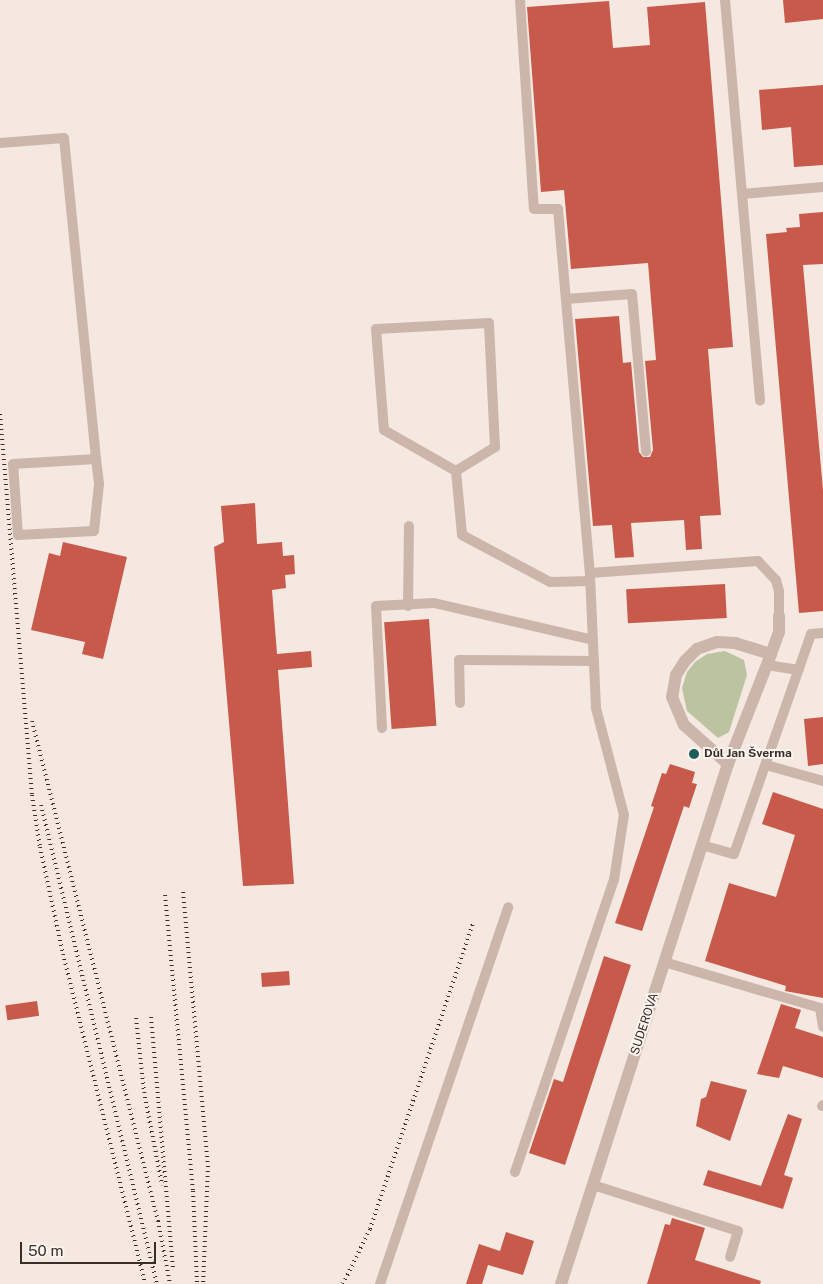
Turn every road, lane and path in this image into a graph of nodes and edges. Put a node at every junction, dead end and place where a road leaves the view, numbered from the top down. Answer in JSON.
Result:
{"nodes":[{"id":1,"x":520,"y":0,"type":"edge"},
{"id":2,"x":725,"y":0,"type":"edge"},
{"id":3,"x":0,"y":143,"type":"edge"},
{"id":4,"x":823,"y":187,"type":"edge"},
{"id":5,"x":742,"y":194,"type":"junction"},
{"id":6,"x":566,"y":300,"type":"junction"},
{"id":7,"x":760,"y":400,"type":"dead end"},
{"id":8,"x":646,"y":451,"type":"dead end"},
{"id":9,"x":96,"y":459,"type":"junction"},
{"id":10,"x":456,"y":471,"type":"junction"},
{"id":11,"x":410,"y":526,"type":"dead end"},
{"id":12,"x":590,"y":577,"type":"junction"},
{"id":13,"x":408,"y":606,"type":"junction"},
{"id":14,"x":779,"y":616,"type":"joint"},
{"id":15,"x":823,"y":633,"type":"edge"},
{"id":16,"x":593,"y":640,"type":"junction"},
{"id":17,"x":769,"y":659,"type":"junction"},
{"id":18,"x":594,"y":661,"type":"junction"},
{"id":19,"x":799,"y":670,"type":"junction"},
{"id":20,"x":460,"y":703,"type":"dead end"},
{"id":21,"x":382,"y":728,"type":"dead end"},
{"id":22,"x":728,"y":764,"type":"junction"},
{"id":23,"x":766,"y":765,"type":"junction"},
{"id":24,"x":823,"y":781,"type":"edge"},
{"id":25,"x":702,"y":846,"type":"junction"},
{"id":26,"x":508,"y":907,"type":"dead end"},
{"id":27,"x":664,"y":962,"type":"junction"},
{"id":28,"x":823,"y":1027,"type":"edge"},
{"id":29,"x":515,"y":1172,"type":"dead end"},
{"id":30,"x":593,"y":1186,"type":"junction"},
{"id":31,"x":730,"y":1257,"type":"dead end"},
{"id":32,"x":380,"y":1284,"type":"edge"},
{"id":33,"x":561,"y":1284,"type":"edge"}],
"edges":[{"from":1,"to":6,"type":"lane"},
{"from":2,"to":5,"type":"lane"},
{"from":3,"to":9,"type":"lane"},
{"from":4,"to":5,"type":"lane"},
{"from":5,"to":7,"type":"lane"},
{"from":6,"to":8,"type":"lane"},
{"from":6,"to":12,"type":"lane"},
{"from":9,"to":9,"type":"lane"},
{"from":10,"to":10,"type":"lane"},
{"from":10,"to":12,"type":"lane"},
{"from":11,"to":13,"type":"lane"},
{"from":12,"to":14,"type":"lane"},
{"from":12,"to":16,"type":"lane"},
{"from":13,"to":16,"type":"lane"},
{"from":13,"to":21,"type":"lane"},
{"from":14,"to":17,"type":"street","name":"SUDEROVA"},
{"from":15,"to":19,"type":"lane"},
{"from":16,"to":18,"type":"lane"},
{"from":17,"to":19,"type":"lane"},
{"from":17,"to":22,"type":"street","name":"SUDEROVA"},
{"from":17,"to":22,"type":"street"},
{"from":18,"to":20,"type":"lane"},
{"from":18,"to":29,"type":"lane"},
{"from":19,"to":23,"type":"lane"},
{"from":22,"to":25,"type":"street","name":"SUDEROVA"},
{"from":23,"to":24,"type":"lane"},
{"from":23,"to":25,"type":"lane"},
{"from":25,"to":27,"type":"street","name":"SUDEROVA"},
{"from":26,"to":32,"type":"lane"},
{"from":27,"to":28,"type":"lane"},
{"from":27,"to":30,"type":"street","name":"SUDEROVA"},
{"from":30,"to":31,"type":"lane"},
{"from":30,"to":33,"type":"street","name":"SUDEROVA"}]}
